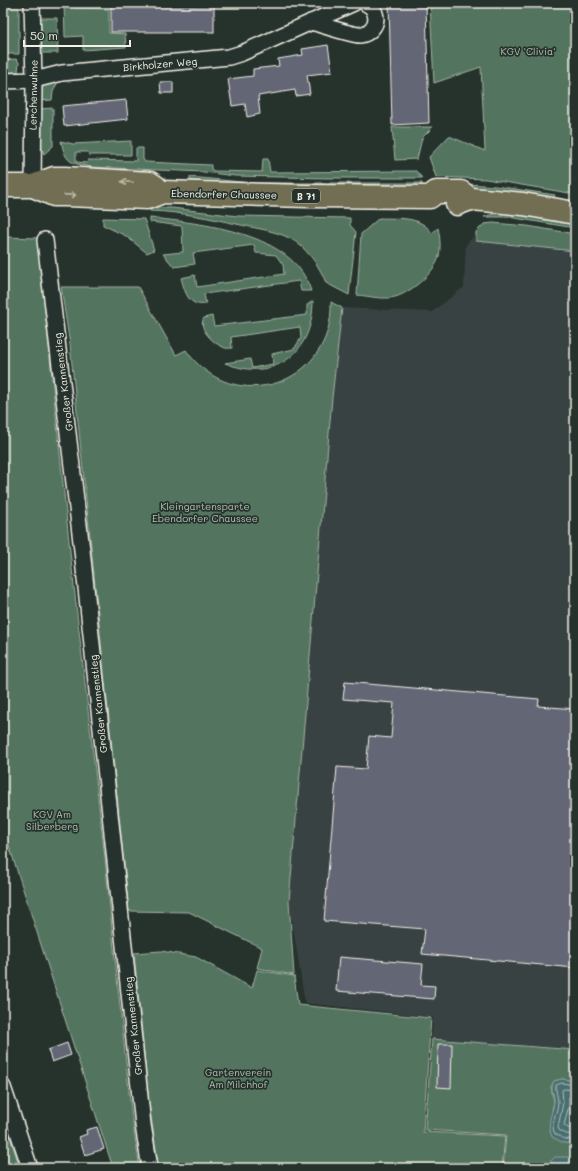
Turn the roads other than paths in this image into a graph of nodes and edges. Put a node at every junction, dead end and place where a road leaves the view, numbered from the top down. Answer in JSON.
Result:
{"nodes":[{"id":1,"x":32,"y":3,"type":"edge"},
{"id":2,"x":354,"y":3,"type":"edge"},
{"id":3,"x":365,"y":3,"type":"edge"},
{"id":4,"x":311,"y":22,"type":"junction"},
{"id":5,"x":3,"y":80,"type":"edge"},
{"id":6,"x":34,"y":80,"type":"junction"},
{"id":7,"x":3,"y":186,"type":"edge"},
{"id":8,"x":33,"y":186,"type":"junction"},
{"id":9,"x":575,"y":213,"type":"edge"},
{"id":10,"x":45,"y":240,"type":"dead end"},
{"id":11,"x":3,"y":1087,"type":"edge"},
{"id":12,"x":30,"y":1168,"type":"edge"},
{"id":13,"x":150,"y":1168,"type":"edge"}],
"edges":[{"from":1,"to":6,"type":"street","name":"Lerchenwuhne"},
{"from":2,"to":4,"type":"street","name":"Birkholzer Weg"},
{"from":3,"to":4,"type":"street"},
{"from":4,"to":6,"type":"street","name":"Birkholzer Weg"},
{"from":5,"to":6,"type":"street","name":"Birkholzer Weg"},
{"from":6,"to":8,"type":"street","name":"Lerchenwuhne"},
{"from":7,"to":8,"type":"main road","name":"Ebendorfer Chaussee","number":"B 71"},
{"from":8,"to":9,"type":"main road","name":"Ebendorfer Chaussee","number":"B 71"},
{"from":10,"to":13,"type":"street","name":"Großer Kannenstieg"},
{"from":11,"to":12,"type":"street"}]}
